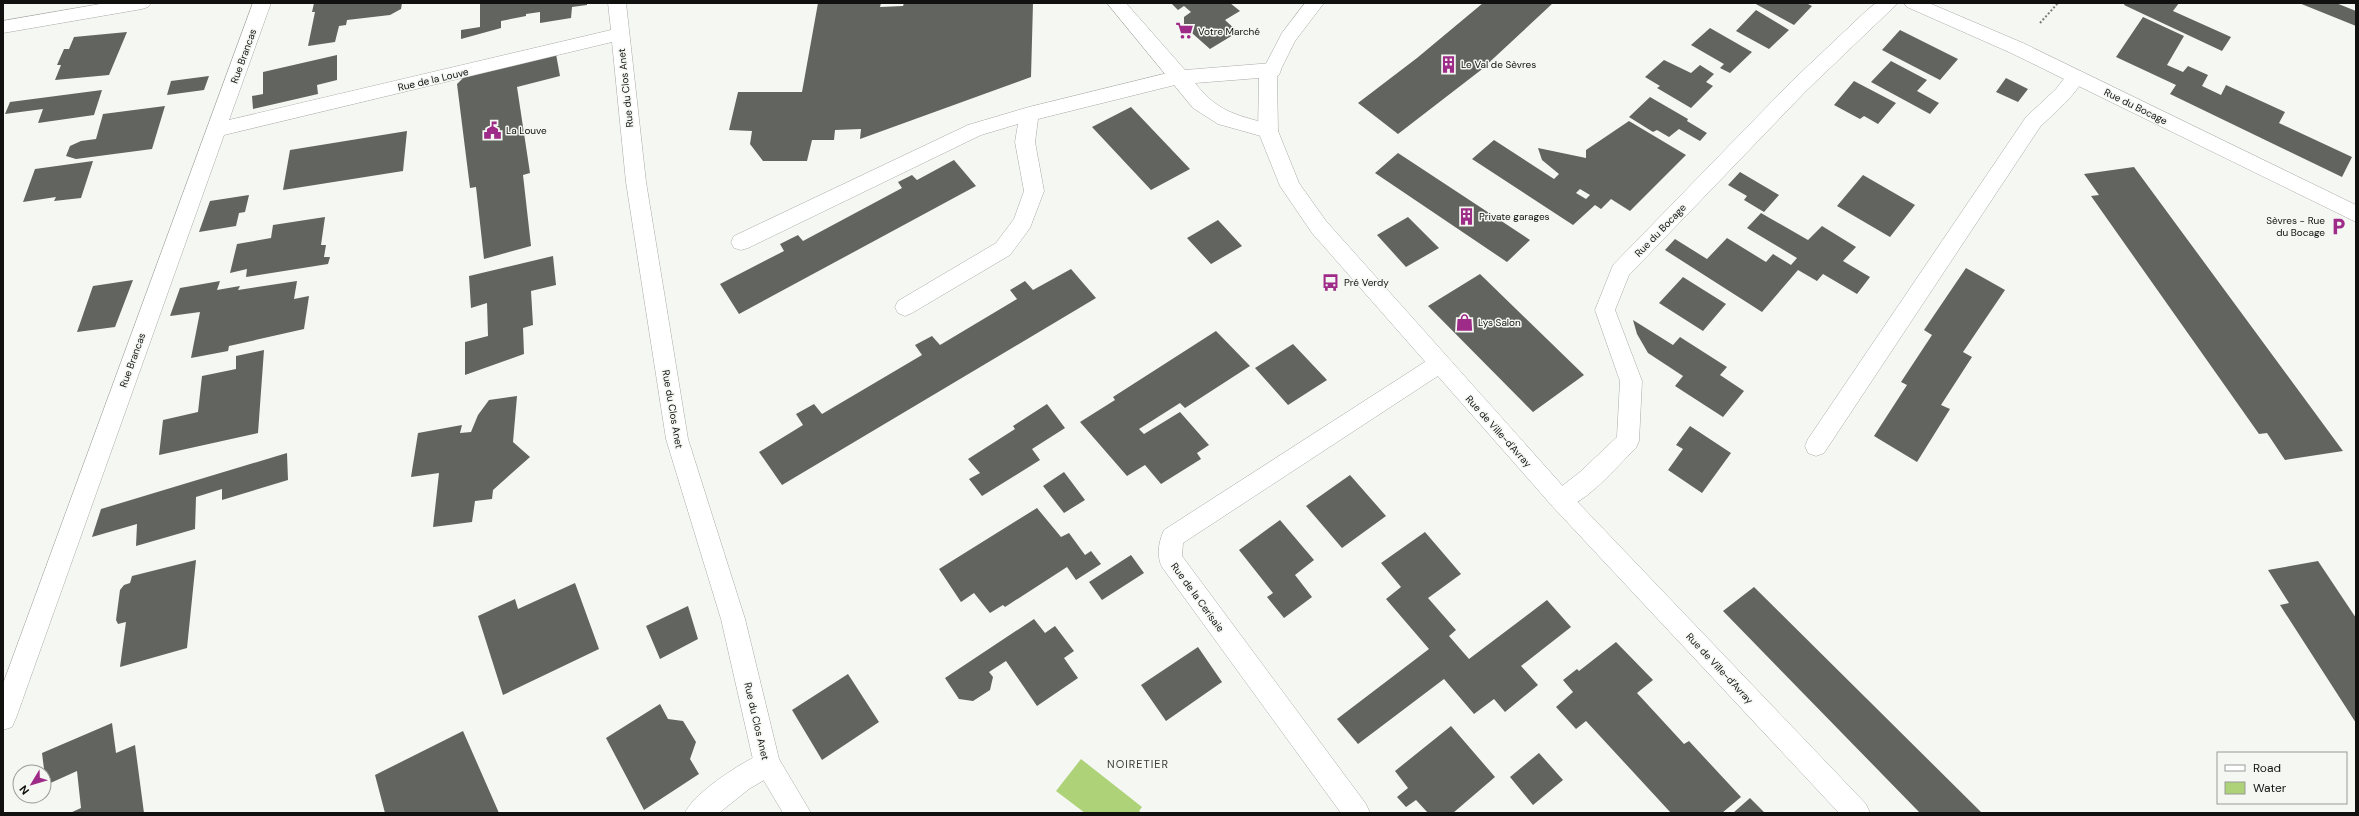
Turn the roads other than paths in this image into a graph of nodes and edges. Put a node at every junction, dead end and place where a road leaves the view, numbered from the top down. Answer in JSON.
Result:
{"nodes":[{"id":1,"x":142,"y":3,"type":"edge"},
{"id":2,"x":262,"y":3,"type":"edge"},
{"id":3,"x":617,"y":3,"type":"edge"},
{"id":4,"x":1116,"y":3,"type":"edge"},
{"id":5,"x":1314,"y":3,"type":"edge"},
{"id":6,"x":1890,"y":3,"type":"edge"},
{"id":7,"x":1913,"y":3,"type":"edge"},
{"id":8,"x":3,"y":27,"type":"edge"},
{"id":9,"x":620,"y":34,"type":"junction"},
{"id":10,"x":1272,"y":70,"type":"junction"},
{"id":11,"x":1180,"y":77,"type":"junction"},
{"id":12,"x":2076,"y":77,"type":"junction"},
{"id":13,"x":1029,"y":114,"type":"junction"},
{"id":14,"x":216,"y":130,"type":"junction"},
{"id":15,"x":1268,"y":131,"type":"junction"},
{"id":16,"x":2356,"y":214,"type":"edge"},
{"id":17,"x":741,"y":242,"type":"dead end"},
{"id":18,"x":905,"y":307,"type":"dead end"},
{"id":19,"x":1439,"y":364,"type":"junction"},
{"id":20,"x":1816,"y":446,"type":"dead end"},
{"id":21,"x":1561,"y":500,"type":"junction"},
{"id":22,"x":3,"y":718,"type":"edge"},
{"id":23,"x":767,"y":764,"type":"junction"},
{"id":24,"x":698,"y":813,"type":"edge"},
{"id":25,"x":798,"y":813,"type":"edge"},
{"id":26,"x":1357,"y":813,"type":"edge"},
{"id":27,"x":1857,"y":813,"type":"edge"}],
"edges":[{"from":1,"to":8,"type":"street"},
{"from":2,"to":14,"type":"street","name":"Rue Brancas"},
{"from":3,"to":9,"type":"street"},
{"from":4,"to":11,"type":"street"},
{"from":5,"to":10,"type":"street","name":"Rue de Ville-d'Avray"},
{"from":6,"to":21,"type":"street","name":"Rue du Bocage"},
{"from":7,"to":12,"type":"street","name":"Rue du Bocage"},
{"from":9,"to":14,"type":"street","name":"Rue de la Louve"},
{"from":9,"to":23,"type":"street","name":"Rue du Clos Anet"},
{"from":10,"to":11,"type":"street"},
{"from":10,"to":15,"type":"street","name":"Rue de Ville-d'Avray"},
{"from":11,"to":13,"type":"street"},
{"from":11,"to":15,"type":"street"},
{"from":12,"to":16,"type":"street","name":"Rue du Bocage"},
{"from":12,"to":20,"type":"street"},
{"from":13,"to":17,"type":"street"},
{"from":13,"to":18,"type":"street"},
{"from":14,"to":22,"type":"street","name":"Rue Brancas"},
{"from":15,"to":19,"type":"street","name":"Rue de Ville-d'Avray"},
{"from":19,"to":21,"type":"street","name":"Rue de Ville-d'Avray"},
{"from":19,"to":26,"type":"street","name":"Rue de la Cerisaie"},
{"from":21,"to":27,"type":"street","name":"Rue de Ville-d'Avray"},
{"from":23,"to":24,"type":"street"},
{"from":23,"to":25,"type":"street","name":"Rue du Clos Anet"}]}
